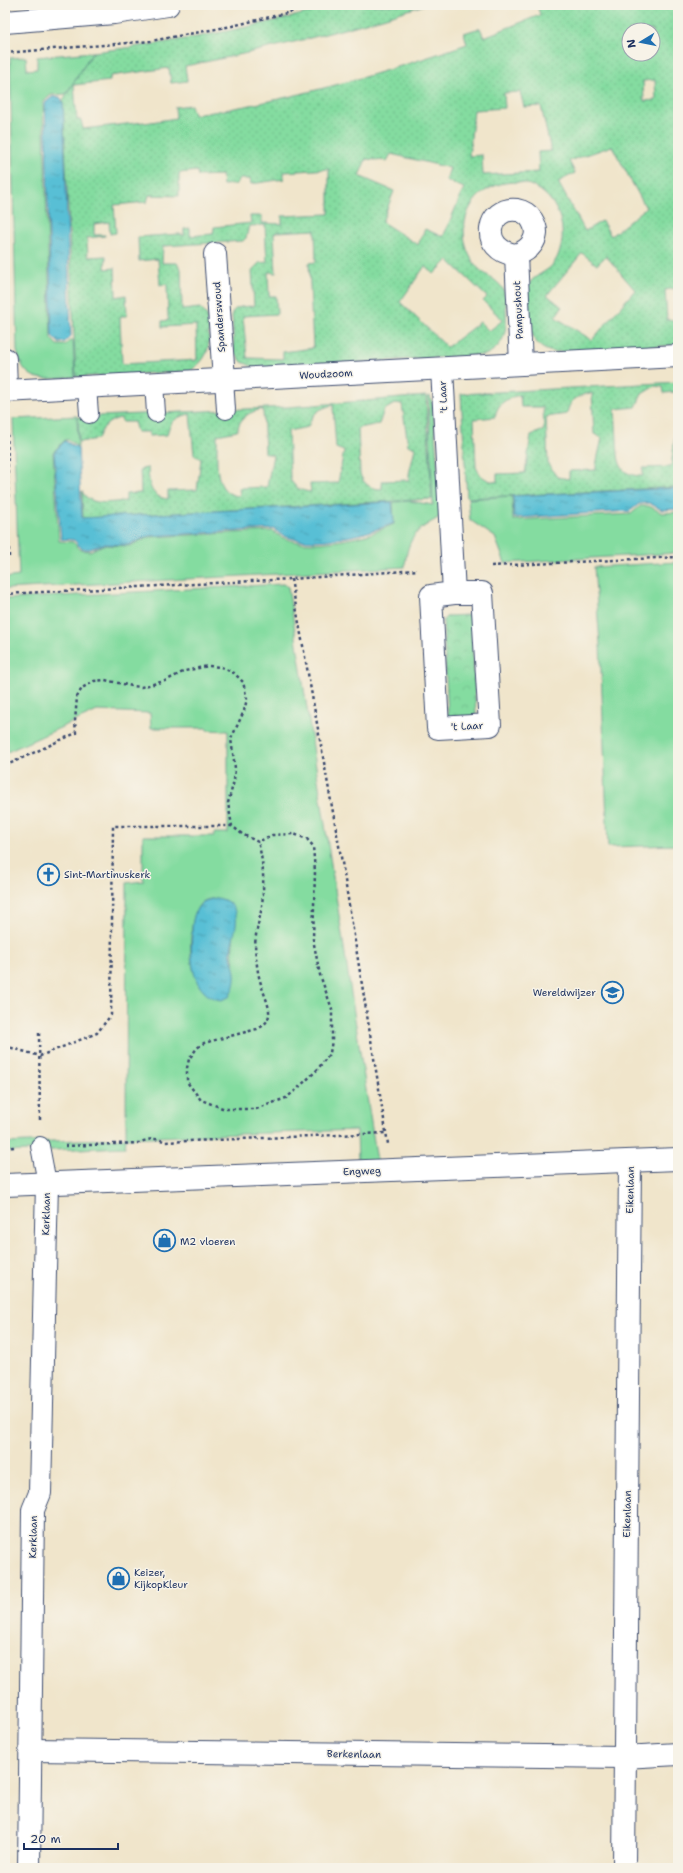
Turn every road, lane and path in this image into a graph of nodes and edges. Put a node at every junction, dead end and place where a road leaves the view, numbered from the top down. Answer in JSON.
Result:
{"nodes":[{"id":1,"x":168,"y":5,"type":"edge"},
{"id":2,"x":5,"y":22,"type":"edge"},
{"id":3,"x":215,"y":254,"type":"dead end"},
{"id":4,"x":516,"y":255,"type":"dead end"},
{"id":5,"x":678,"y":356,"type":"edge"},
{"id":6,"x":5,"y":359,"type":"edge"},
{"id":7,"x":521,"y":364,"type":"junction"},
{"id":8,"x":442,"y":368,"type":"junction"},
{"id":9,"x":224,"y":379,"type":"junction"},
{"id":10,"x":154,"y":383,"type":"junction"},
{"id":11,"x":87,"y":387,"type":"junction"},
{"id":12,"x":6,"y":391,"type":"edge"},
{"id":13,"x":226,"y":410,"type":"dead end"},
{"id":14,"x":156,"y":413,"type":"dead end"},
{"id":15,"x":89,"y":414,"type":"dead end"},
{"id":16,"x":678,"y":557,"type":"edge"},
{"id":17,"x":5,"y":561,"type":"edge"},
{"id":18,"x":453,"y":568,"type":"junction"},
{"id":19,"x":291,"y":579,"type":"junction"},
{"id":20,"x":454,"y":593,"type":"junction"},
{"id":21,"x":5,"y":594,"type":"edge"},
{"id":22,"x":5,"y":766,"type":"edge"},
{"id":23,"x":232,"y":826,"type":"junction"},
{"id":24,"x":258,"y":842,"type":"junction"},
{"id":25,"x":39,"y":1033,"type":"dead end"},
{"id":26,"x":5,"y":1046,"type":"edge"},
{"id":27,"x":40,"y":1056,"type":"junction"},
{"id":28,"x":386,"y":1132,"type":"junction"},
{"id":29,"x":40,"y":1146,"type":"junction"},
{"id":30,"x":5,"y":1148,"type":"edge"},
{"id":31,"x":678,"y":1159,"type":"edge"},
{"id":32,"x":630,"y":1161,"type":"junction"},
{"id":33,"x":392,"y":1170,"type":"junction"},
{"id":34,"x":47,"y":1183,"type":"junction"},
{"id":35,"x":5,"y":1185,"type":"edge"},
{"id":36,"x":30,"y":1750,"type":"junction"},
{"id":37,"x":678,"y":1754,"type":"edge"},
{"id":38,"x":624,"y":1757,"type":"junction"},
{"id":39,"x":29,"y":1868,"type":"edge"},
{"id":40,"x":624,"y":1868,"type":"edge"}],
"edges":[{"from":1,"to":2,"type":"street"},
{"from":3,"to":9,"type":"street","name":"Spanderswoud"},
{"from":4,"to":7,"type":"street","name":"Pampushout"},
{"from":5,"to":7,"type":"street","name":"Woudzoom"},
{"from":6,"to":12,"type":"street"},
{"from":7,"to":8,"type":"street","name":"Woudzoom"},
{"from":8,"to":9,"type":"street","name":"Woudzoom"},
{"from":8,"to":18,"type":"street","name":"'t Laar"},
{"from":9,"to":10,"type":"street","name":"Woudzoom"},
{"from":9,"to":13,"type":"lane"},
{"from":10,"to":11,"type":"street","name":"Woudzoom"},
{"from":10,"to":14,"type":"lane"},
{"from":11,"to":12,"type":"street","name":"Woudzoom"},
{"from":11,"to":15,"type":"lane"},
{"from":12,"to":17,"type":"path"},
{"from":16,"to":18,"type":"path"},
{"from":18,"to":19,"type":"path"},
{"from":18,"to":20,"type":"street","name":"'t Laar"},
{"from":19,"to":21,"type":"path"},
{"from":19,"to":28,"type":"path"},
{"from":20,"to":20,"type":"street","name":"'t Laar"},
{"from":22,"to":23,"type":"path"},
{"from":23,"to":24,"type":"path"},
{"from":23,"to":27,"type":"path"},
{"from":24,"to":24,"type":"path"},
{"from":25,"to":27,"type":"path"},
{"from":26,"to":27,"type":"path"},
{"from":27,"to":29,"type":"path"},
{"from":28,"to":29,"type":"path"},
{"from":28,"to":33,"type":"path"},
{"from":29,"to":30,"type":"path"},
{"from":29,"to":34,"type":"lane"},
{"from":31,"to":32,"type":"street","name":"Engweg"},
{"from":32,"to":33,"type":"street","name":"Engweg"},
{"from":32,"to":38,"type":"street","name":"Eikenlaan"},
{"from":33,"to":34,"type":"street","name":"Engweg"},
{"from":34,"to":35,"type":"street","name":"Engweg"},
{"from":34,"to":36,"type":"street","name":"Kerklaan"},
{"from":36,"to":38,"type":"street","name":"Berkenlaan"},
{"from":36,"to":39,"type":"street","name":"Kerklaan"},
{"from":37,"to":38,"type":"street","name":"Berkenlaan"},
{"from":38,"to":40,"type":"street","name":"Eikenlaan"}]}
